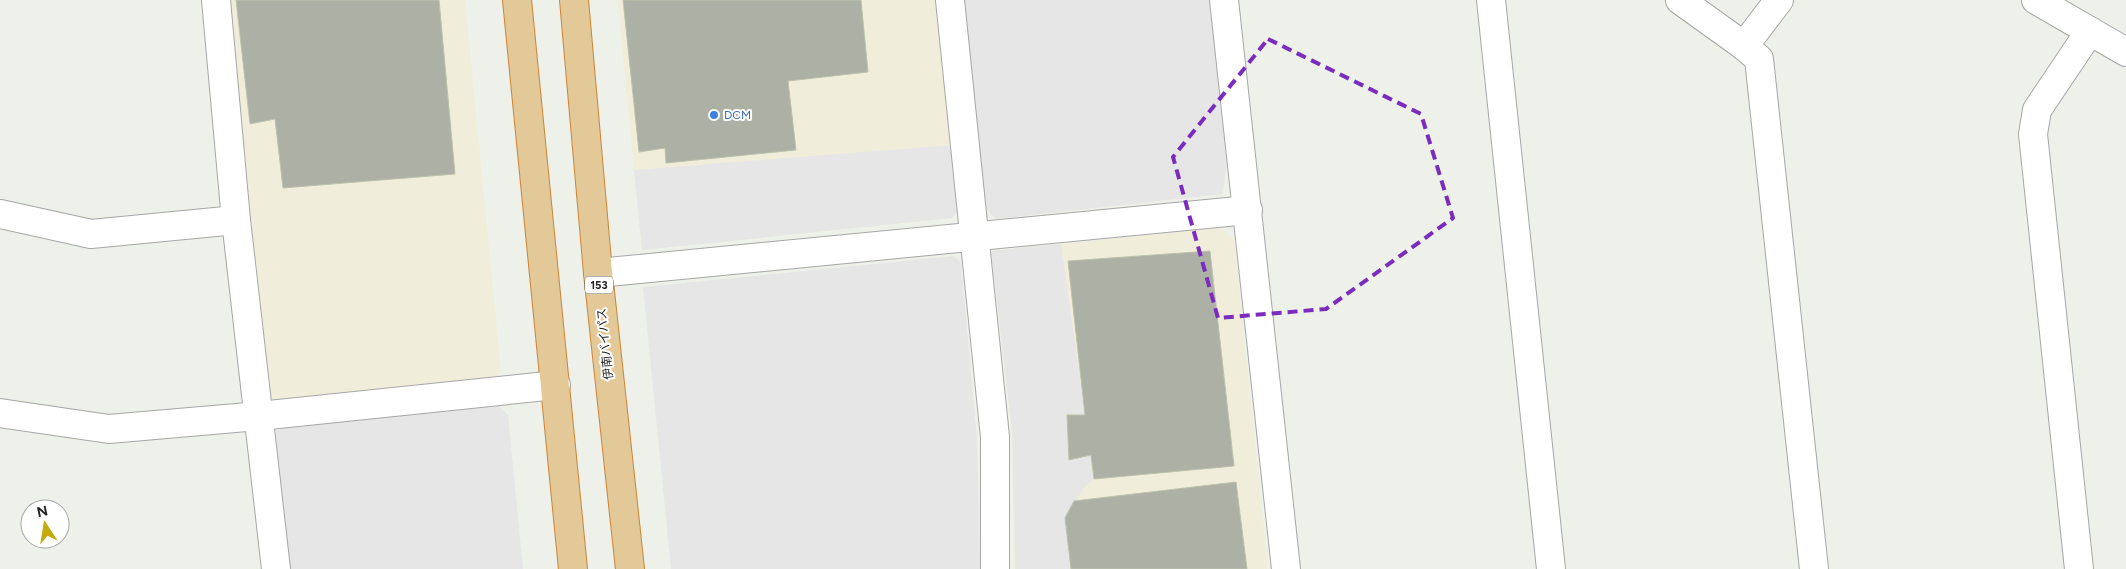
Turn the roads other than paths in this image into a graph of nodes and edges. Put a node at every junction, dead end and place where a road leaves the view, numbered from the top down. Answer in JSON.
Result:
{"nodes":[{"id":1,"x":216,"y":0,"type":"edge"},
{"id":2,"x":517,"y":0,"type":"edge"},
{"id":3,"x":574,"y":0,"type":"edge"},
{"id":4,"x":950,"y":0,"type":"edge"},
{"id":5,"x":1224,"y":0,"type":"edge"},
{"id":6,"x":1491,"y":0,"type":"edge"},
{"id":7,"x":1680,"y":0,"type":"edge"},
{"id":8,"x":1779,"y":0,"type":"edge"},
{"id":9,"x":2036,"y":0,"type":"edge"},
{"id":10,"x":2090,"y":31,"type":"junction"},
{"id":11,"x":1744,"y":46,"type":"junction"},
{"id":12,"x":2126,"y":52,"type":"edge"},
{"id":13,"x":1248,"y":210,"type":"junction"},
{"id":14,"x":0,"y":214,"type":"edge"},
{"id":15,"x":236,"y":220,"type":"junction"},
{"id":16,"x":973,"y":236,"type":"junction"},
{"id":17,"x":598,"y":273,"type":"junction"},
{"id":18,"x":556,"y":385,"type":"junction"},
{"id":19,"x":0,"y":413,"type":"edge"},
{"id":20,"x":259,"y":416,"type":"junction"},
{"id":21,"x":276,"y":569,"type":"edge"},
{"id":22,"x":572,"y":569,"type":"edge"},
{"id":23,"x":630,"y":569,"type":"edge"},
{"id":24,"x":995,"y":569,"type":"edge"},
{"id":25,"x":1286,"y":569,"type":"edge"},
{"id":26,"x":1551,"y":569,"type":"edge"},
{"id":27,"x":1814,"y":569,"type":"edge"},
{"id":28,"x":2079,"y":569,"type":"edge"}],
"edges":[{"from":1,"to":15,"type":"street"},
{"from":2,"to":18,"type":"highway"},
{"from":3,"to":17,"type":"highway","name":"伊南バイパス","number":"153"},
{"from":4,"to":16,"type":"street"},
{"from":5,"to":13,"type":"street"},
{"from":6,"to":26,"type":"street"},
{"from":7,"to":11,"type":"street"},
{"from":8,"to":11,"type":"street"},
{"from":9,"to":10,"type":"street"},
{"from":10,"to":12,"type":"street"},
{"from":10,"to":28,"type":"street"},
{"from":11,"to":27,"type":"street"},
{"from":13,"to":16,"type":"street"},
{"from":13,"to":25,"type":"street"},
{"from":14,"to":15,"type":"street"},
{"from":15,"to":20,"type":"street"},
{"from":16,"to":17,"type":"street"},
{"from":16,"to":24,"type":"street"},
{"from":17,"to":23,"type":"highway","name":"伊南バイパス","number":"153"},
{"from":18,"to":20,"type":"street"},
{"from":18,"to":22,"type":"highway"},
{"from":19,"to":20,"type":"street"},
{"from":20,"to":21,"type":"street"}]}
